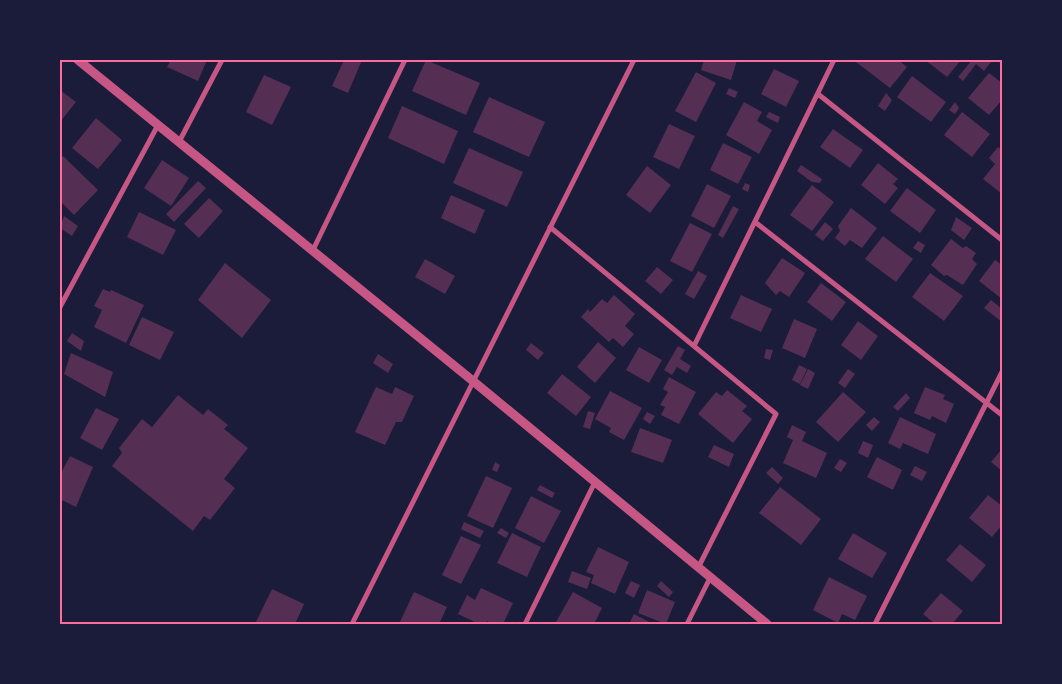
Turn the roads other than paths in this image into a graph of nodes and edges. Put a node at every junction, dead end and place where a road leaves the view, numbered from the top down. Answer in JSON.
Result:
{"nodes":[{"id":1,"x":78,"y":60,"type":"edge"},
{"id":2,"x":222,"y":60,"type":"edge"},
{"id":3,"x":405,"y":60,"type":"edge"},
{"id":4,"x":634,"y":60,"type":"edge"},
{"id":5,"x":834,"y":60,"type":"edge"},
{"id":6,"x":818,"y":94,"type":"junction"},
{"id":7,"x":158,"y":125,"type":"junction"},
{"id":8,"x":179,"y":142,"type":"junction"},
{"id":9,"x":755,"y":222,"type":"junction"},
{"id":10,"x":550,"y":227,"type":"junction"},
{"id":11,"x":1002,"y":240,"type":"edge"},
{"id":12,"x":313,"y":250,"type":"junction"},
{"id":13,"x":60,"y":307,"type":"edge"},
{"id":14,"x":694,"y":346,"type":"junction"},
{"id":15,"x":1002,"y":372,"type":"edge"},
{"id":16,"x":473,"y":381,"type":"junction"},
{"id":17,"x":987,"y":403,"type":"junction"},
{"id":18,"x":1002,"y":415,"type":"edge"},
{"id":19,"x":595,"y":482,"type":"junction"},
{"id":20,"x":698,"y":568,"type":"junction"},
{"id":21,"x":710,"y":578,"type":"junction"},
{"id":22,"x":352,"y":624,"type":"edge"},
{"id":23,"x":524,"y":624,"type":"edge"},
{"id":24,"x":687,"y":624,"type":"edge"},
{"id":25,"x":767,"y":624,"type":"edge"},
{"id":26,"x":875,"y":624,"type":"edge"}],
"edges":[{"from":1,"to":7,"type":"street"},
{"from":2,"to":8,"type":"street"},
{"from":3,"to":12,"type":"street"},
{"from":4,"to":10,"type":"street"},
{"from":5,"to":6,"type":"street"},
{"from":6,"to":9,"type":"street"},
{"from":6,"to":11,"type":"street"},
{"from":7,"to":8,"type":"street"},
{"from":7,"to":13,"type":"street"},
{"from":8,"to":12,"type":"street"},
{"from":9,"to":14,"type":"street"},
{"from":9,"to":17,"type":"street"},
{"from":10,"to":14,"type":"street"},
{"from":10,"to":16,"type":"street"},
{"from":12,"to":16,"type":"street"},
{"from":14,"to":20,"type":"street"},
{"from":15,"to":17,"type":"street"},
{"from":16,"to":19,"type":"street"},
{"from":16,"to":22,"type":"street"},
{"from":17,"to":18,"type":"street"},
{"from":17,"to":26,"type":"street"},
{"from":19,"to":20,"type":"street"},
{"from":19,"to":23,"type":"street"},
{"from":20,"to":21,"type":"street"},
{"from":21,"to":24,"type":"street"},
{"from":21,"to":25,"type":"street"}]}
